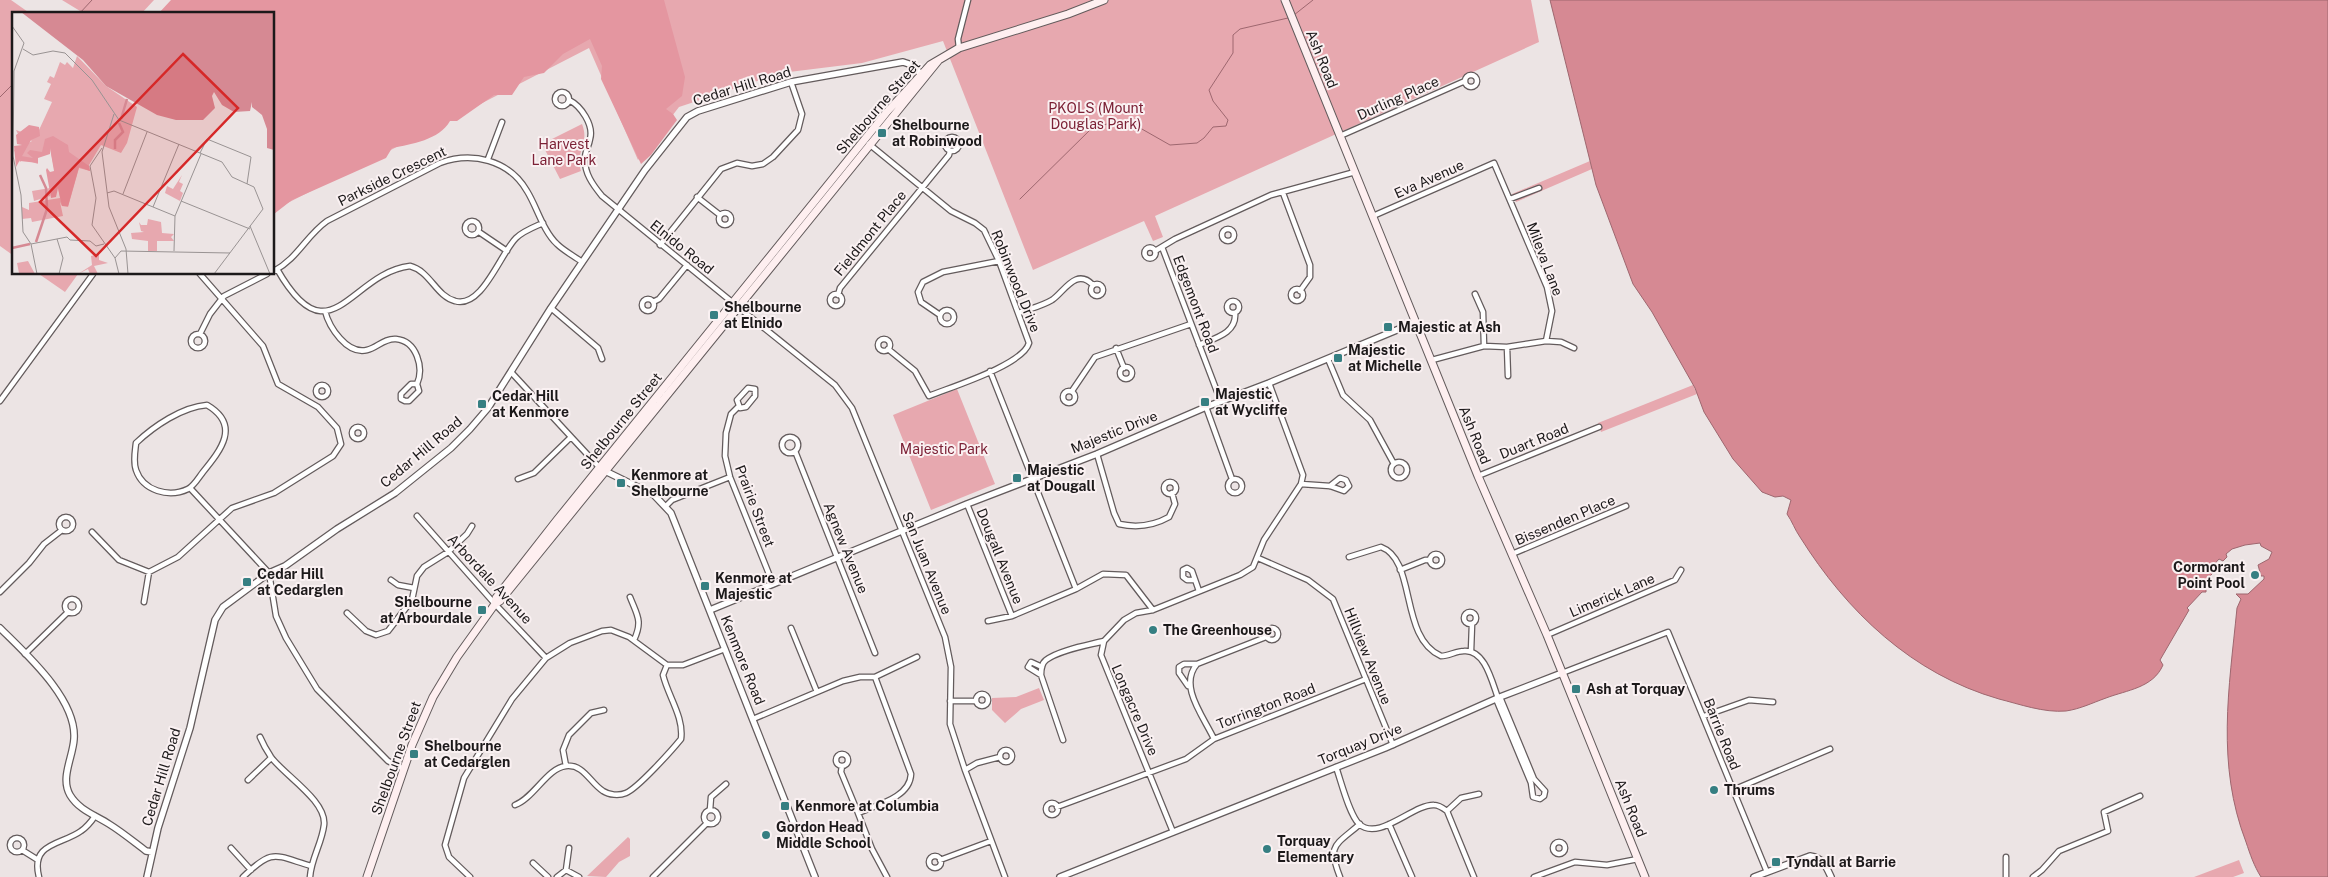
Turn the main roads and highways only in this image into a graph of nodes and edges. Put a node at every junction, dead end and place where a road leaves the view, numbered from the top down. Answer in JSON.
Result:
{"nodes":[{"id":1,"x":1104,"y":0,"type":"edge"},
{"id":2,"x":1285,"y":0,"type":"edge"},
{"id":3,"x":367,"y":877,"type":"edge"},
{"id":4,"x":1645,"y":877,"type":"edge"}],
"edges":[{"from":1,"to":3,"type":"main road","name":"Shelbourne Street"},
{"from":2,"to":4,"type":"main road","name":"Ash Road"}]}
